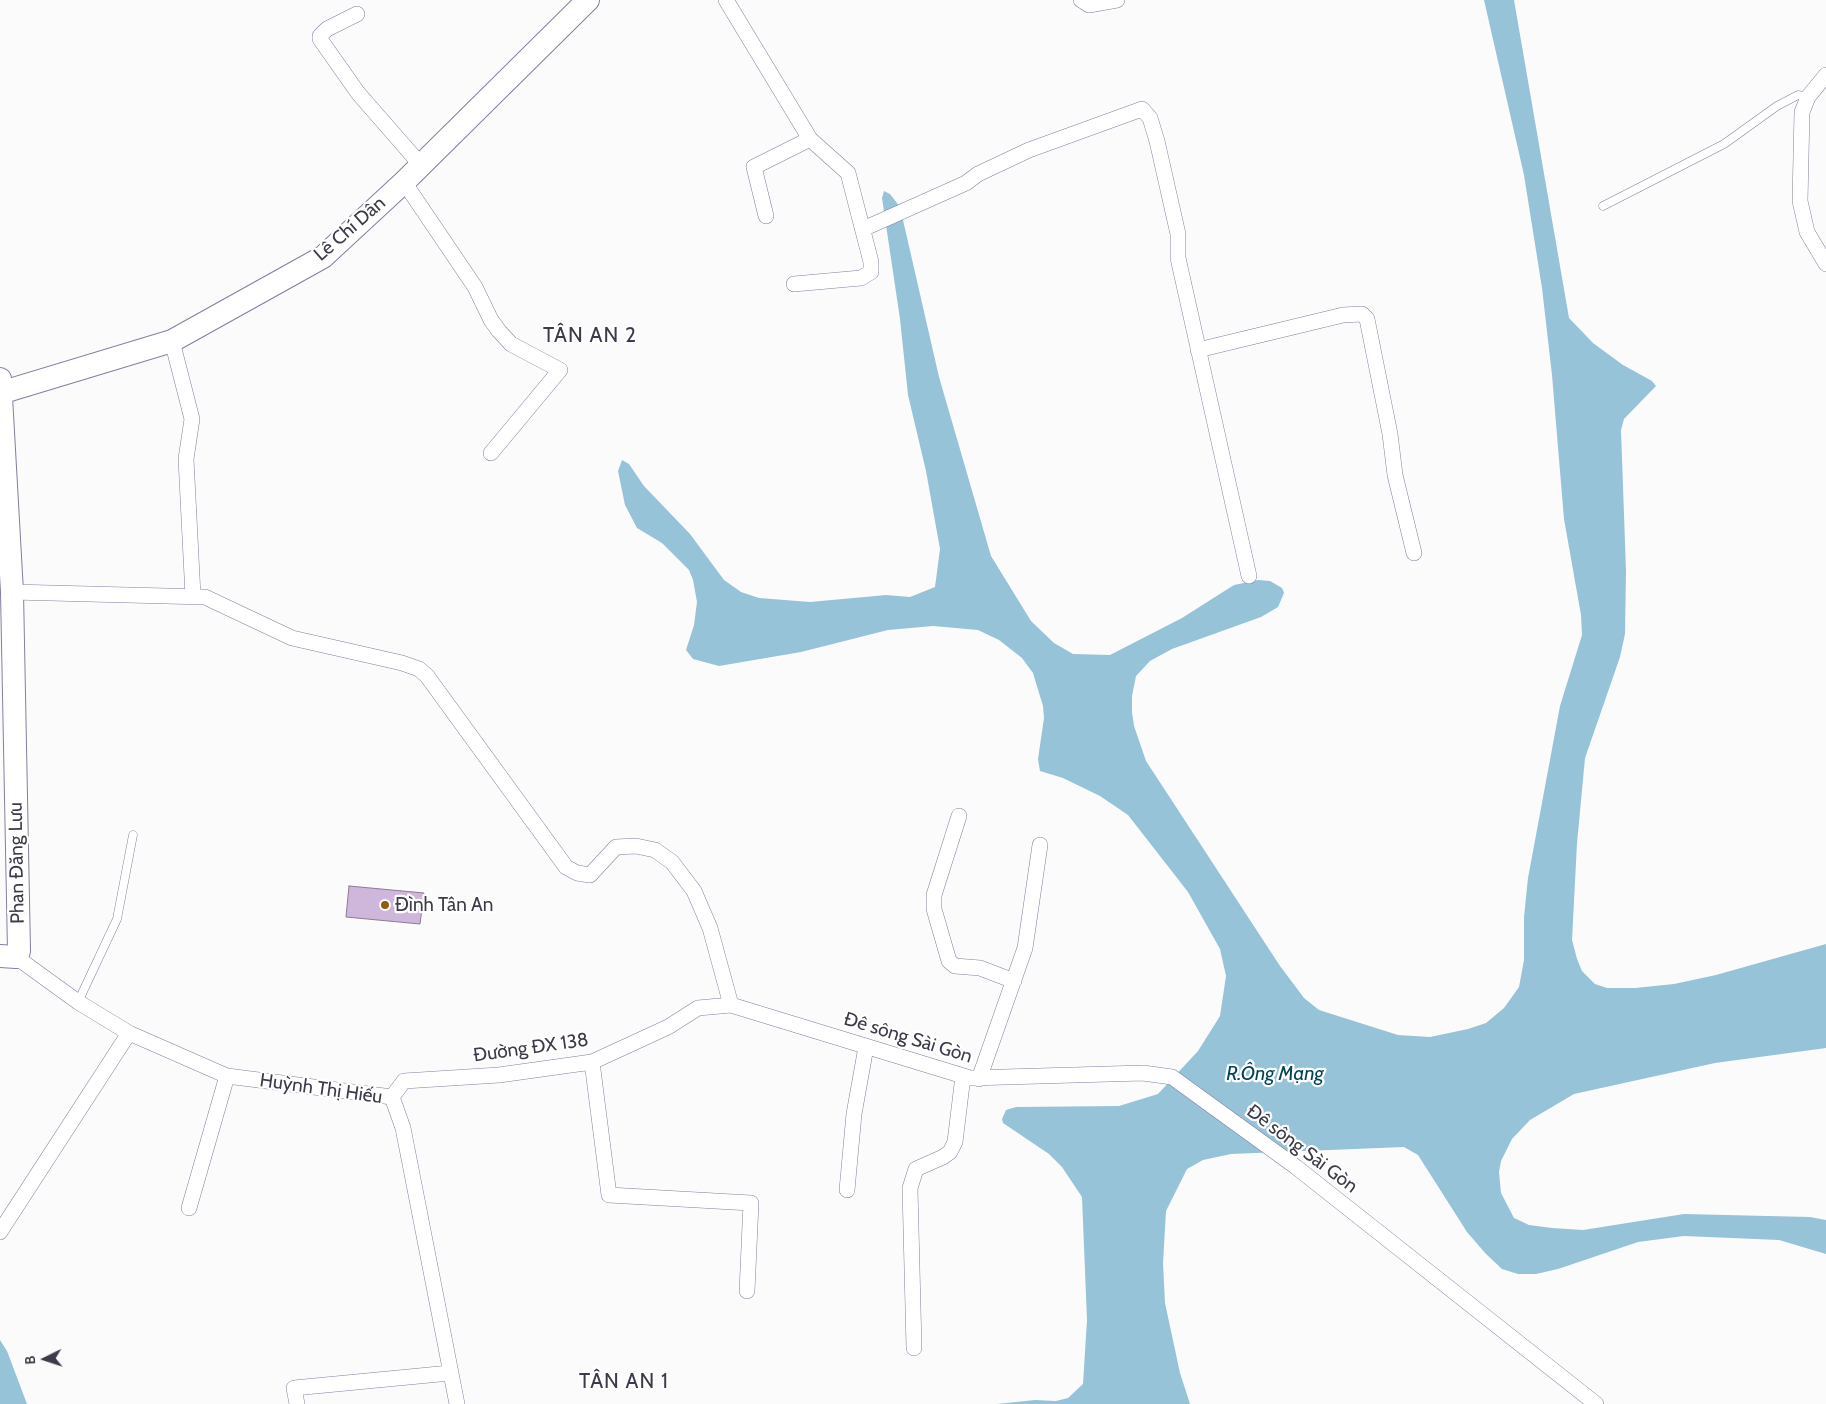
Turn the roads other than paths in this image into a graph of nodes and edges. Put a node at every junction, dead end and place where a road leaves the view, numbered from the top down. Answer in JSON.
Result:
{"nodes":[{"id":1,"x":588,"y":0,"type":"edge"},
{"id":2,"x":726,"y":0,"type":"edge"},
{"id":3,"x":1081,"y":0,"type":"edge"},
{"id":4,"x":1117,"y":0,"type":"edge"},
{"id":5,"x":357,"y":14,"type":"dead end"},
{"id":6,"x":1826,"y":75,"type":"edge"},
{"id":7,"x":1808,"y":97,"type":"junction"},
{"id":8,"x":810,"y":138,"type":"junction"},
{"id":9,"x":420,"y":164,"type":"junction"},
{"id":10,"x":404,"y":182,"type":"junction"},
{"id":11,"x":1603,"y":206,"type":"dead end"},
{"id":12,"x":766,"y":216,"type":"dead end"},
{"id":13,"x":863,"y":229,"type":"junction"},
{"id":14,"x":1826,"y":264,"type":"edge"},
{"id":15,"x":794,"y":284,"type":"dead end"},
{"id":16,"x":172,"y":341,"type":"junction"},
{"id":17,"x":1198,"y":350,"type":"junction"},
{"id":18,"x":0,"y":388,"type":"edge"},
{"id":19,"x":491,"y":453,"type":"dead end"},
{"id":20,"x":1414,"y":553,"type":"dead end"},
{"id":21,"x":1249,"y":576,"type":"dead end"},
{"id":22,"x":12,"y":592,"type":"junction"},
{"id":23,"x":193,"y":596,"type":"junction"},
{"id":24,"x":7,"y":673,"type":"edge"},
{"id":25,"x":960,"y":816,"type":"dead end"},
{"id":26,"x":133,"y":835,"type":"dead end"},
{"id":27,"x":1040,"y":846,"type":"dead end"},
{"id":28,"x":8,"y":956,"type":"edge"},
{"id":29,"x":1014,"y":981,"type":"junction"},
{"id":30,"x":78,"y":1002,"type":"junction"},
{"id":31,"x":731,"y":1005,"type":"junction"},
{"id":32,"x":129,"y":1033,"type":"junction"},
{"id":33,"x":866,"y":1047,"type":"junction"},
{"id":34,"x":592,"y":1062,"type":"junction"},
{"id":35,"x":227,"y":1076,"type":"junction"},
{"id":36,"x":963,"y":1076,"type":"junction"},
{"id":37,"x":979,"y":1079,"type":"junction"},
{"id":38,"x":392,"y":1097,"type":"junction"},
{"id":39,"x":847,"y":1190,"type":"dead end"},
{"id":40,"x":189,"y":1208,"type":"dead end"},
{"id":41,"x":0,"y":1232,"type":"edge"},
{"id":42,"x":747,"y":1291,"type":"dead end"},
{"id":43,"x":914,"y":1348,"type":"dead end"},
{"id":44,"x":450,"y":1373,"type":"junction"},
{"id":45,"x":297,"y":1404,"type":"edge"},
{"id":46,"x":457,"y":1404,"type":"edge"},
{"id":47,"x":1596,"y":1404,"type":"edge"}],
"edges":[{"from":1,"to":9,"type":"street","name":"Lê Chí Dân"},
{"from":2,"to":8,"type":"street"},
{"from":3,"to":4,"type":"street"},
{"from":5,"to":9,"type":"street"},
{"from":6,"to":7,"type":"street"},
{"from":7,"to":11,"type":"lane"},
{"from":7,"to":14,"type":"street"},
{"from":8,"to":12,"type":"street"},
{"from":8,"to":13,"type":"street"},
{"from":9,"to":10,"type":"street","name":"Lê Chí Dân"},
{"from":10,"to":16,"type":"street","name":"Lê Chí Dân"},
{"from":10,"to":19,"type":"street"},
{"from":13,"to":15,"type":"street"},
{"from":13,"to":17,"type":"street"},
{"from":16,"to":18,"type":"street","name":"Lê Chí Dân"},
{"from":16,"to":23,"type":"street"},
{"from":17,"to":20,"type":"street"},
{"from":17,"to":21,"type":"street"},
{"from":18,"to":22,"type":"street","name":"Phan Đăng Lưu"},
{"from":22,"to":23,"type":"street"},
{"from":22,"to":24,"type":"street","name":"Phan Đăng Lưu"},
{"from":23,"to":31,"type":"street"},
{"from":24,"to":28,"type":"street","name":"Phan Đăng Lưu"},
{"from":25,"to":29,"type":"street"},
{"from":26,"to":30,"type":"lane"},
{"from":27,"to":29,"type":"street"},
{"from":28,"to":30,"type":"street","name":"Huỳnh Thị Hiếu"},
{"from":29,"to":37,"type":"street"},
{"from":30,"to":32,"type":"street","name":"Huỳnh Thị Hiếu"},
{"from":31,"to":33,"type":"street","name":"Đê sông Sài Gòn"},
{"from":31,"to":34,"type":"street","name":"Đường ĐX 138"},
{"from":32,"to":35,"type":"street","name":"Huỳnh Thị Hiếu"},
{"from":32,"to":41,"type":"street"},
{"from":33,"to":36,"type":"street","name":"Đê sông Sài Gòn"},
{"from":33,"to":39,"type":"street"},
{"from":34,"to":38,"type":"street","name":"Đường ĐX 138"},
{"from":34,"to":42,"type":"street"},
{"from":35,"to":38,"type":"street","name":"Huỳnh Thị Hiếu"},
{"from":35,"to":40,"type":"street"},
{"from":36,"to":37,"type":"street","name":"Đê sông Sài Gòn"},
{"from":36,"to":43,"type":"street"},
{"from":37,"to":47,"type":"street","name":"Đê sông Sài Gòn"},
{"from":38,"to":44,"type":"street","name":"Huỳnh Thị Hiếu"},
{"from":44,"to":45,"type":"street"},
{"from":44,"to":46,"type":"street","name":"Huỳnh Thị Hiếu"}]}
